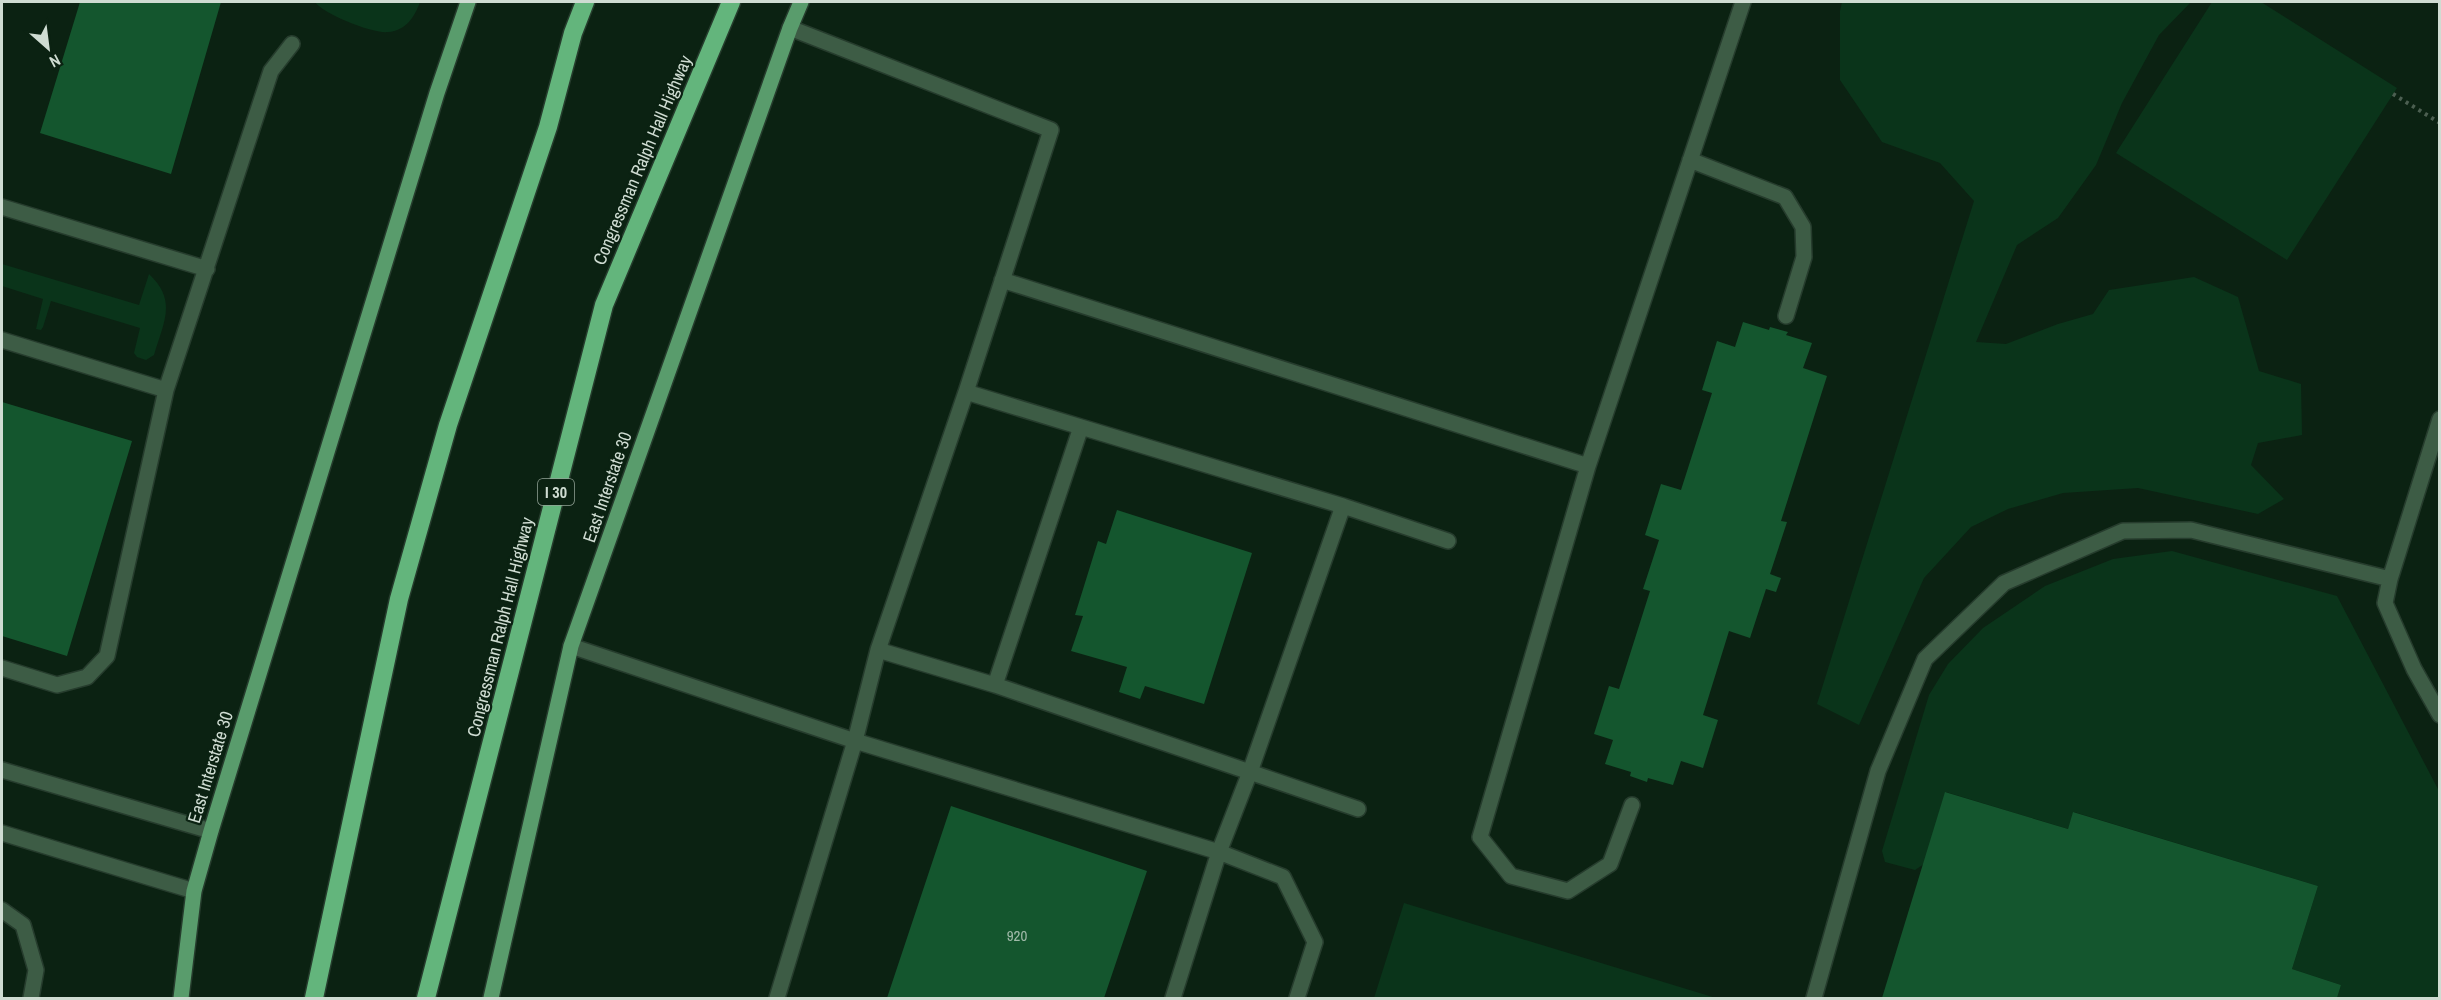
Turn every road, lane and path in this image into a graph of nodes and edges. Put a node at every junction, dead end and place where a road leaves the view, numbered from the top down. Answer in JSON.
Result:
{"nodes":[{"id":1,"x":468,"y":2,"type":"edge"},
{"id":2,"x":585,"y":2,"type":"edge"},
{"id":3,"x":731,"y":2,"type":"edge"},
{"id":4,"x":801,"y":2,"type":"edge"},
{"id":5,"x":1743,"y":2,"type":"edge"},
{"id":6,"x":790,"y":28,"type":"junction"},
{"id":7,"x":292,"y":44,"type":"dead end"},
{"id":8,"x":2393,"y":94,"type":"dead end"},
{"id":9,"x":2439,"y":123,"type":"edge"},
{"id":10,"x":1690,"y":160,"type":"junction"},
{"id":11,"x":2,"y":207,"type":"edge"},
{"id":12,"x":207,"y":269,"type":"junction"},
{"id":13,"x":1002,"y":280,"type":"junction"},
{"id":14,"x":1786,"y":316,"type":"dead end"},
{"id":15,"x":2,"y":340,"type":"edge"},
{"id":16,"x":166,"y":390,"type":"junction"},
{"id":17,"x":966,"y":392,"type":"junction"},
{"id":18,"x":2439,"y":419,"type":"edge"},
{"id":19,"x":1081,"y":427,"type":"junction"},
{"id":20,"x":1588,"y":466,"type":"junction"},
{"id":21,"x":1344,"y":506,"type":"junction"},
{"id":22,"x":1448,"y":541,"type":"dead end"},
{"id":23,"x":2390,"y":579,"type":"junction"},
{"id":24,"x":571,"y":646,"type":"junction"},
{"id":25,"x":878,"y":650,"type":"junction"},
{"id":26,"x":2,"y":668,"type":"edge"},
{"id":27,"x":994,"y":685,"type":"junction"},
{"id":28,"x":2439,"y":714,"type":"edge"},
{"id":29,"x":855,"y":741,"type":"junction"},
{"id":30,"x":2,"y":770,"type":"edge"},
{"id":31,"x":1250,"y":772,"type":"junction"},
{"id":32,"x":1632,"y":805,"type":"dead end"},
{"id":33,"x":1358,"y":809,"type":"dead end"},
{"id":34,"x":211,"y":831,"type":"junction"},
{"id":35,"x":2,"y":833,"type":"edge"},
{"id":36,"x":1219,"y":852,"type":"junction"},
{"id":37,"x":194,"y":891,"type":"junction"},
{"id":38,"x":2,"y":910,"type":"edge"},
{"id":39,"x":31,"y":999,"type":"edge"},
{"id":40,"x":181,"y":999,"type":"edge"},
{"id":41,"x":314,"y":999,"type":"edge"},
{"id":42,"x":426,"y":999,"type":"edge"},
{"id":43,"x":491,"y":999,"type":"edge"},
{"id":44,"x":777,"y":999,"type":"edge"},
{"id":45,"x":1173,"y":999,"type":"edge"},
{"id":46,"x":1297,"y":999,"type":"edge"},
{"id":47,"x":1814,"y":999,"type":"edge"}],
"edges":[{"from":1,"to":34,"type":"main road","name":"East Interstate 30"},
{"from":2,"to":41,"type":"highway"},
{"from":3,"to":42,"type":"highway","name":"Congressman Ralph Hall Highway","number":"I 30"},
{"from":4,"to":6,"type":"main road","name":"East Interstate 30"},
{"from":5,"to":10,"type":"lane"},
{"from":6,"to":13,"type":"lane"},
{"from":6,"to":24,"type":"main road","name":"East Interstate 30"},
{"from":7,"to":12,"type":"lane"},
{"from":8,"to":9,"type":"path"},
{"from":10,"to":14,"type":"lane"},
{"from":10,"to":20,"type":"lane"},
{"from":11,"to":12,"type":"lane"},
{"from":12,"to":16,"type":"lane"},
{"from":13,"to":17,"type":"lane"},
{"from":13,"to":20,"type":"lane"},
{"from":15,"to":16,"type":"lane"},
{"from":16,"to":26,"type":"lane"},
{"from":17,"to":19,"type":"lane"},
{"from":17,"to":25,"type":"lane"},
{"from":18,"to":23,"type":"lane"},
{"from":19,"to":21,"type":"lane"},
{"from":19,"to":27,"type":"lane"},
{"from":20,"to":32,"type":"lane"},
{"from":21,"to":22,"type":"lane"},
{"from":21,"to":31,"type":"lane"},
{"from":23,"to":28,"type":"lane"},
{"from":23,"to":47,"type":"lane"},
{"from":24,"to":29,"type":"lane"},
{"from":24,"to":43,"type":"main road","name":"East Interstate 30"},
{"from":25,"to":27,"type":"lane"},
{"from":25,"to":29,"type":"lane"},
{"from":27,"to":31,"type":"lane"},
{"from":29,"to":36,"type":"lane"},
{"from":29,"to":44,"type":"lane"},
{"from":30,"to":34,"type":"lane"},
{"from":31,"to":33,"type":"lane"},
{"from":31,"to":36,"type":"lane"},
{"from":34,"to":37,"type":"main road","name":"East Interstate 30"},
{"from":35,"to":37,"type":"lane"},
{"from":36,"to":45,"type":"lane"},
{"from":36,"to":46,"type":"lane"},
{"from":37,"to":40,"type":"main road","name":"East Interstate 30"},
{"from":38,"to":39,"type":"lane"}]}
